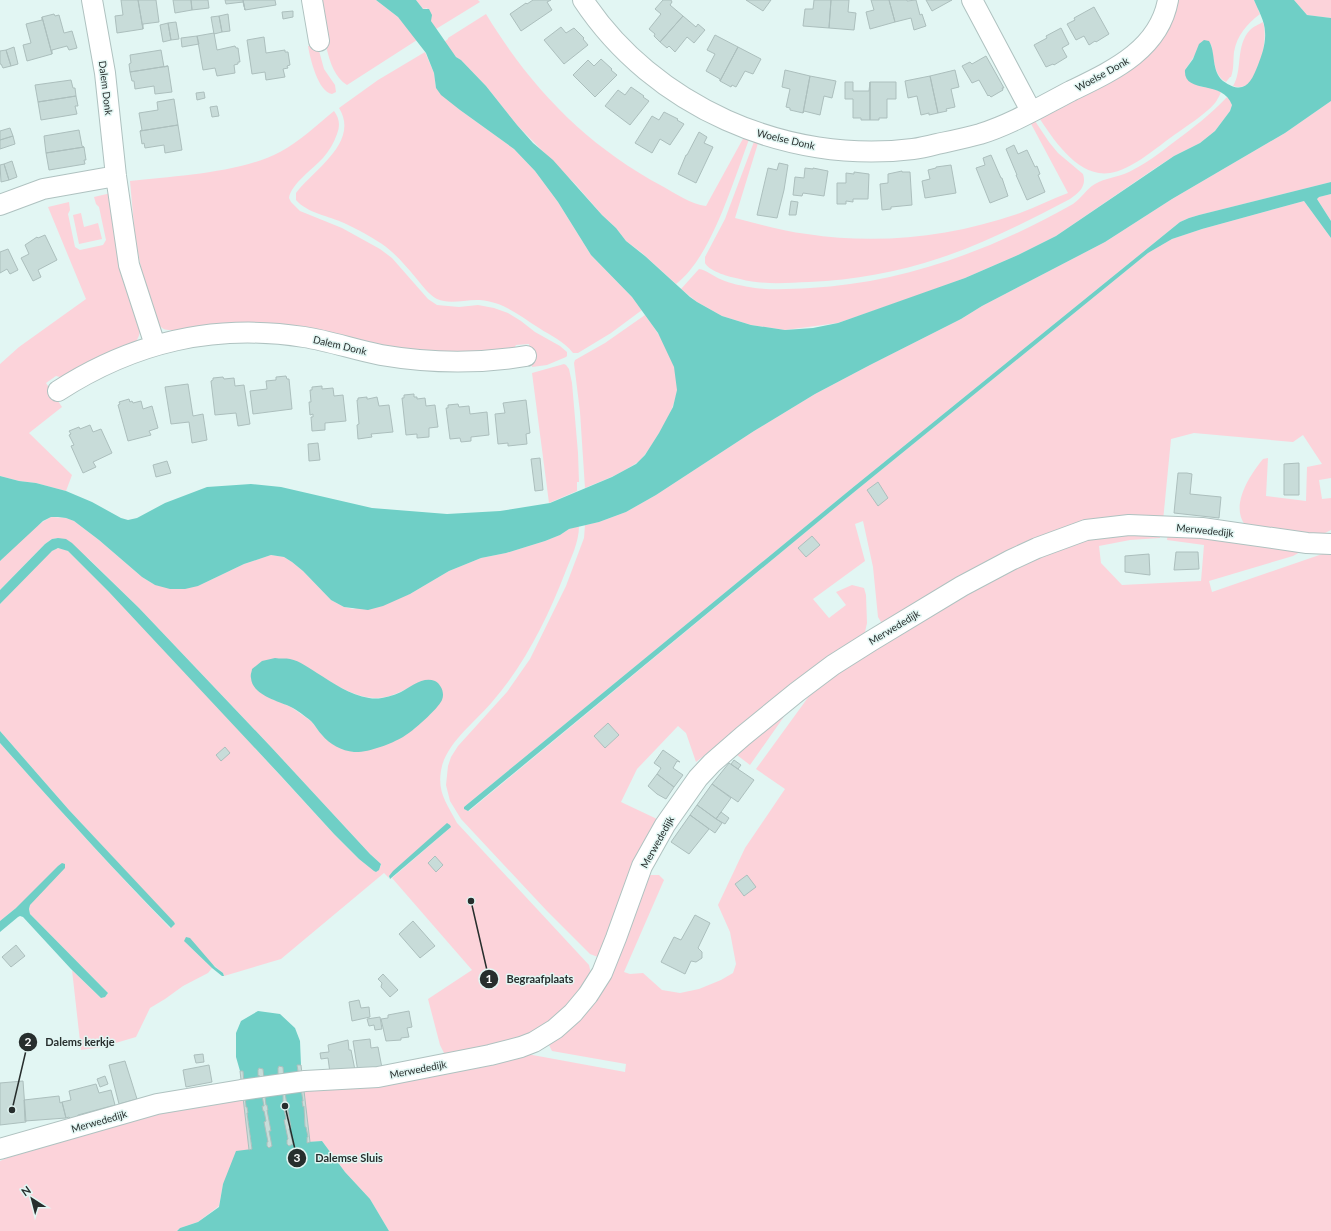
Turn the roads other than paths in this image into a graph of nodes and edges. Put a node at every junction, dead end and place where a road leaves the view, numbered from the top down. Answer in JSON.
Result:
{"nodes":[{"id":1,"x":92,"y":0,"type":"edge"},
{"id":2,"x":312,"y":0,"type":"edge"},
{"id":3,"x":582,"y":0,"type":"edge"},
{"id":4,"x":972,"y":0,"type":"edge"},
{"id":5,"x":1168,"y":0,"type":"edge"},
{"id":6,"x":319,"y":41,"type":"dead end"},
{"id":7,"x":1032,"y":111,"type":"junction"},
{"id":8,"x":116,"y":176,"type":"junction"},
{"id":9,"x":0,"y":205,"type":"edge"},
{"id":10,"x":155,"y":345,"type":"junction"},
{"id":11,"x":526,"y":356,"type":"dead end"},
{"id":12,"x":58,"y":391,"type":"dead end"},
{"id":13,"x":1331,"y":544,"type":"edge"},
{"id":14,"x":0,"y":1149,"type":"edge"}],
"edges":[{"from":1,"to":8,"type":"street","name":"Dalem Donk"},
{"from":2,"to":6,"type":"street"},
{"from":3,"to":7,"type":"street","name":"Woelse Donk"},
{"from":4,"to":7,"type":"street"},
{"from":5,"to":7,"type":"street","name":"Woelse Donk"},
{"from":8,"to":9,"type":"street"},
{"from":8,"to":10,"type":"street","name":"Dalem Donk"},
{"from":10,"to":11,"type":"street","name":"Dalem Donk"},
{"from":10,"to":12,"type":"street","name":"Dalem Donk"},
{"from":13,"to":14,"type":"street","name":"Merwededijk"}]}
